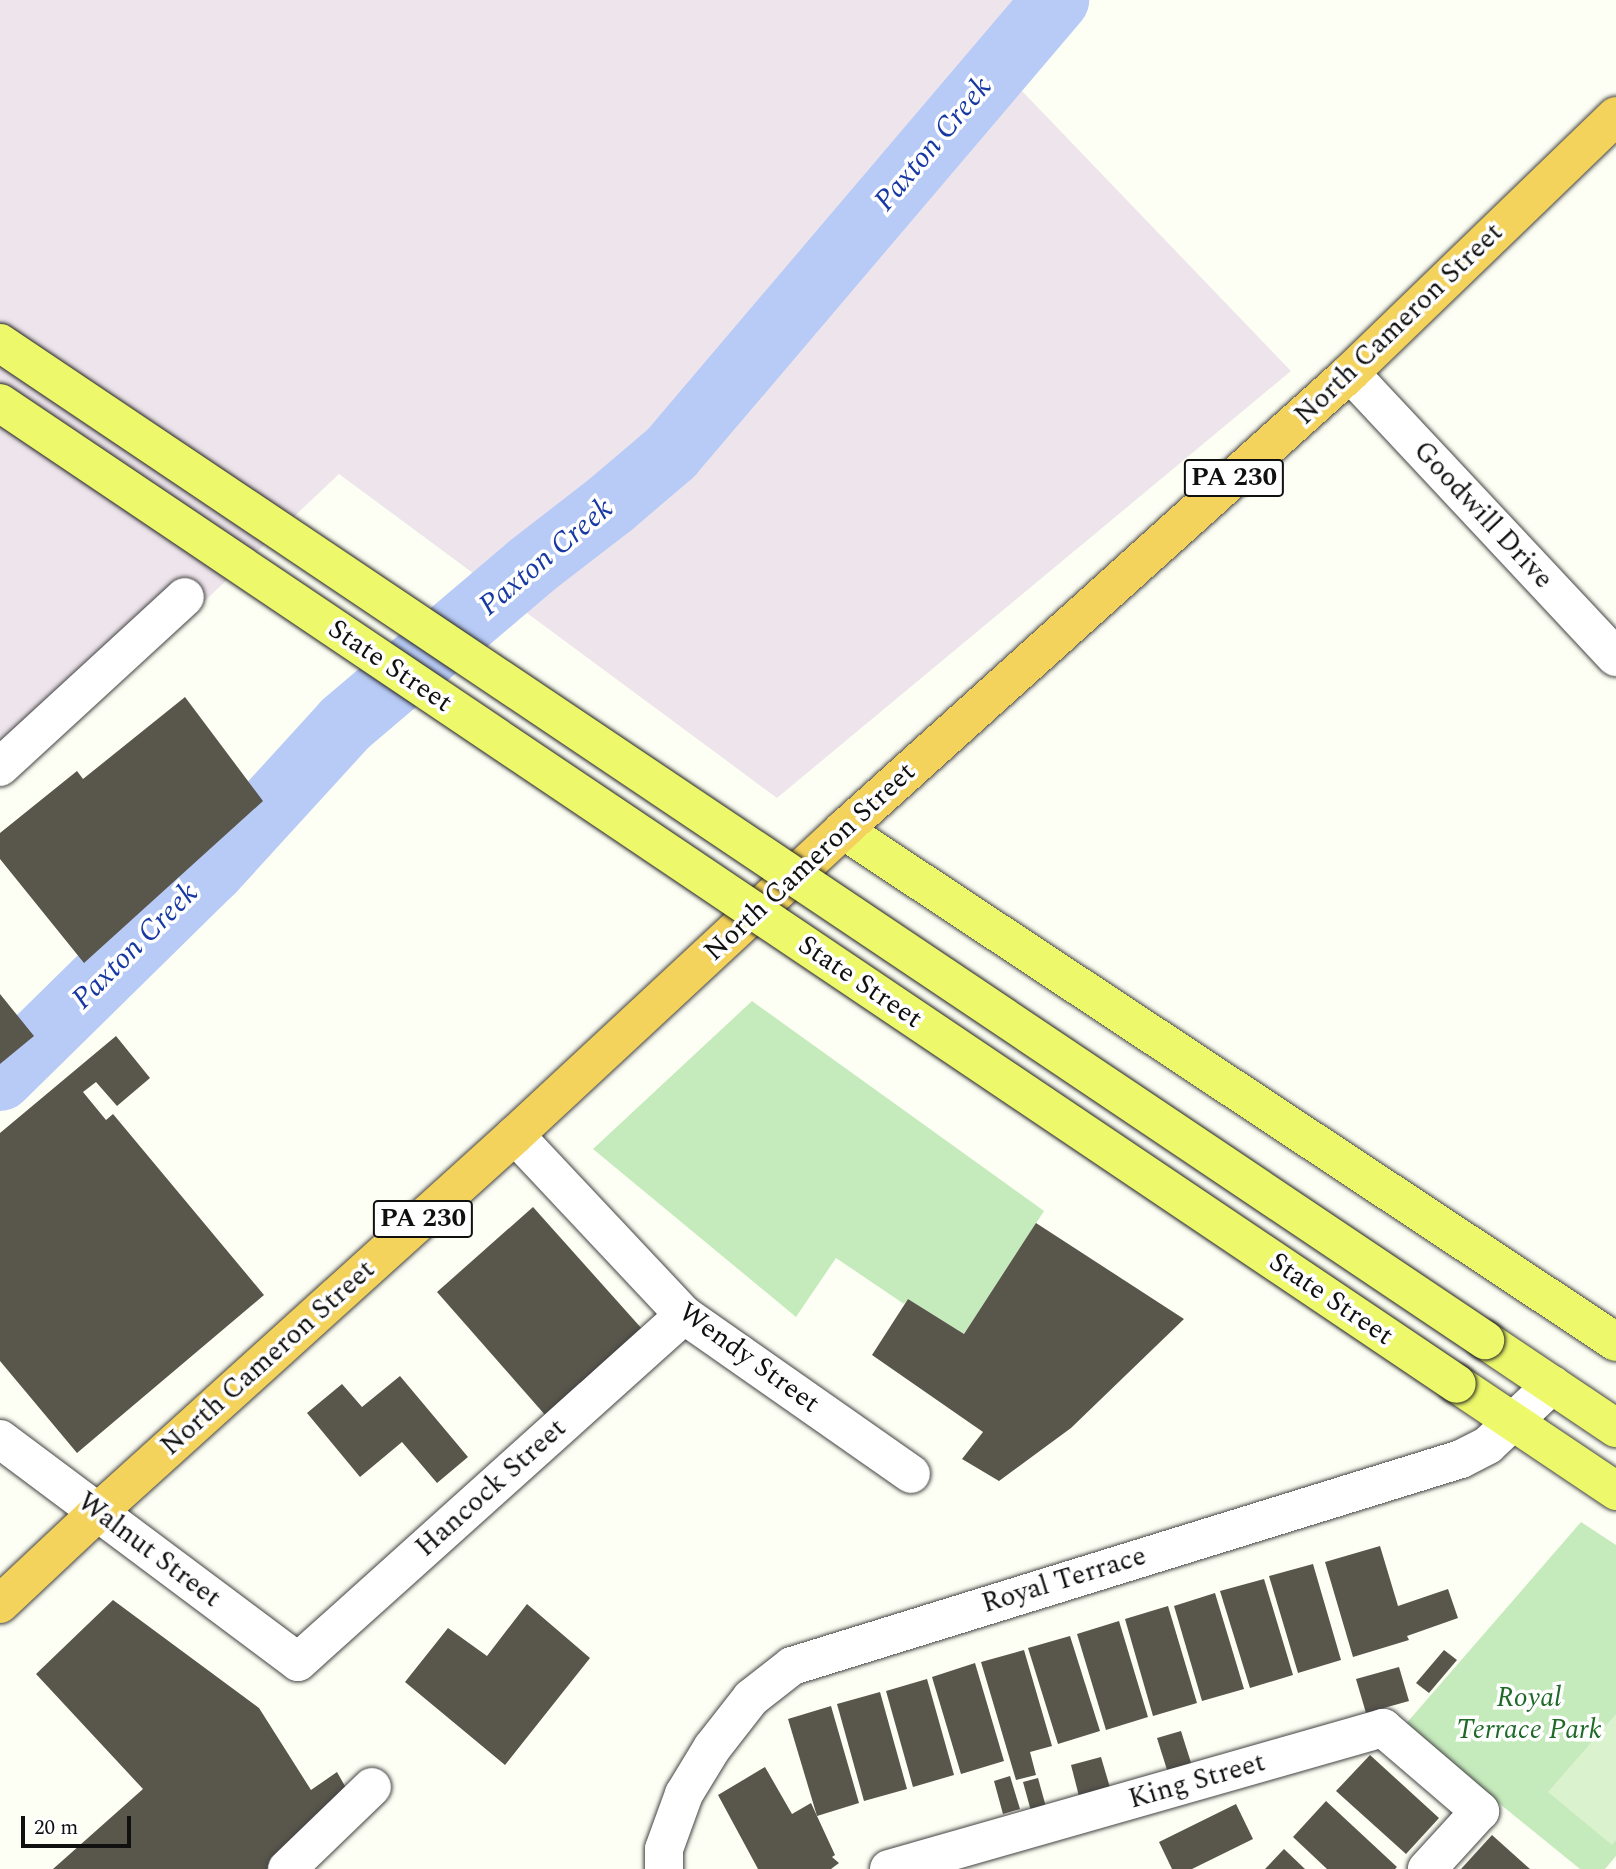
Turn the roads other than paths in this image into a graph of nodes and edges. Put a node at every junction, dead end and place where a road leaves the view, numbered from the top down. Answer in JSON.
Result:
{"nodes":[{"id":1,"x":1616,"y":116,"type":"edge"},
{"id":2,"x":0,"y":343,"type":"edge"},
{"id":3,"x":1350,"y":373,"type":"junction"},
{"id":4,"x":0,"y":403,"type":"edge"},
{"id":5,"x":185,"y":597,"type":"dead end"},
{"id":6,"x":1616,"y":657,"type":"edge"},
{"id":7,"x":0,"y":767,"type":"edge"},
{"id":8,"x":843,"y":830,"type":"junction"},
{"id":9,"x":515,"y":1135,"type":"junction"},
{"id":10,"x":684,"y":1315,"type":"junction"},
{"id":11,"x":1616,"y":1342,"type":"edge"},
{"id":12,"x":1552,"y":1385,"type":"junction"},
{"id":13,"x":1515,"y":1423,"type":"junction"},
{"id":14,"x":1616,"y":1428,"type":"edge"},
{"id":15,"x":0,"y":1439,"type":"edge"},
{"id":16,"x":911,"y":1474,"type":"dead end"},
{"id":17,"x":1616,"y":1491,"type":"edge"},
{"id":18,"x":98,"y":1512,"type":"junction"},
{"id":19,"x":0,"y":1604,"type":"edge"},
{"id":20,"x":298,"y":1662,"type":"joint"},
{"id":21,"x":372,"y":1787,"type":"dead end"},
{"id":22,"x":287,"y":1869,"type":"edge"},
{"id":23,"x":664,"y":1869,"type":"edge"},
{"id":24,"x":890,"y":1869,"type":"edge"},
{"id":25,"x":1427,"y":1869,"type":"edge"}],
"edges":[{"from":1,"to":3,"type":"highway","name":"North Cameron Street","number":"PA 230"},
{"from":2,"to":12,"type":"main road","name":"State Street","bridge":true},
{"from":3,"to":6,"type":"street","name":"Goodwill Drive"},
{"from":3,"to":8,"type":"highway","name":"North Cameron Street","number":"PA 230"},
{"from":4,"to":13,"type":"main road","name":"State Street","bridge":true},
{"from":5,"to":7,"type":"street"},
{"from":8,"to":9,"type":"highway","name":"North Cameron Street","number":"PA 230"},
{"from":8,"to":11,"type":"main road"},
{"from":9,"to":10,"type":"street","name":"Wendy Street"},
{"from":9,"to":18,"type":"highway","name":"North Cameron Street","number":"PA 230"},
{"from":10,"to":16,"type":"street","name":"Wendy Street"},
{"from":10,"to":20,"type":"street","name":"Hancock Street"},
{"from":12,"to":13,"type":"street","name":"Royal Terrace"},
{"from":12,"to":14,"type":"main road","name":"State Street"},
{"from":13,"to":17,"type":"main road","name":"State Street"},
{"from":13,"to":23,"type":"street","name":"Royal Terrace"},
{"from":15,"to":18,"type":"street","name":"Walnut Street"},
{"from":18,"to":19,"type":"highway","name":"North Cameron Street","number":"PA 230"},
{"from":18,"to":20,"type":"street","name":"Walnut Street"},
{"from":21,"to":22,"type":"street"},
{"from":24,"to":25,"type":"street","name":"King Street"}]}
